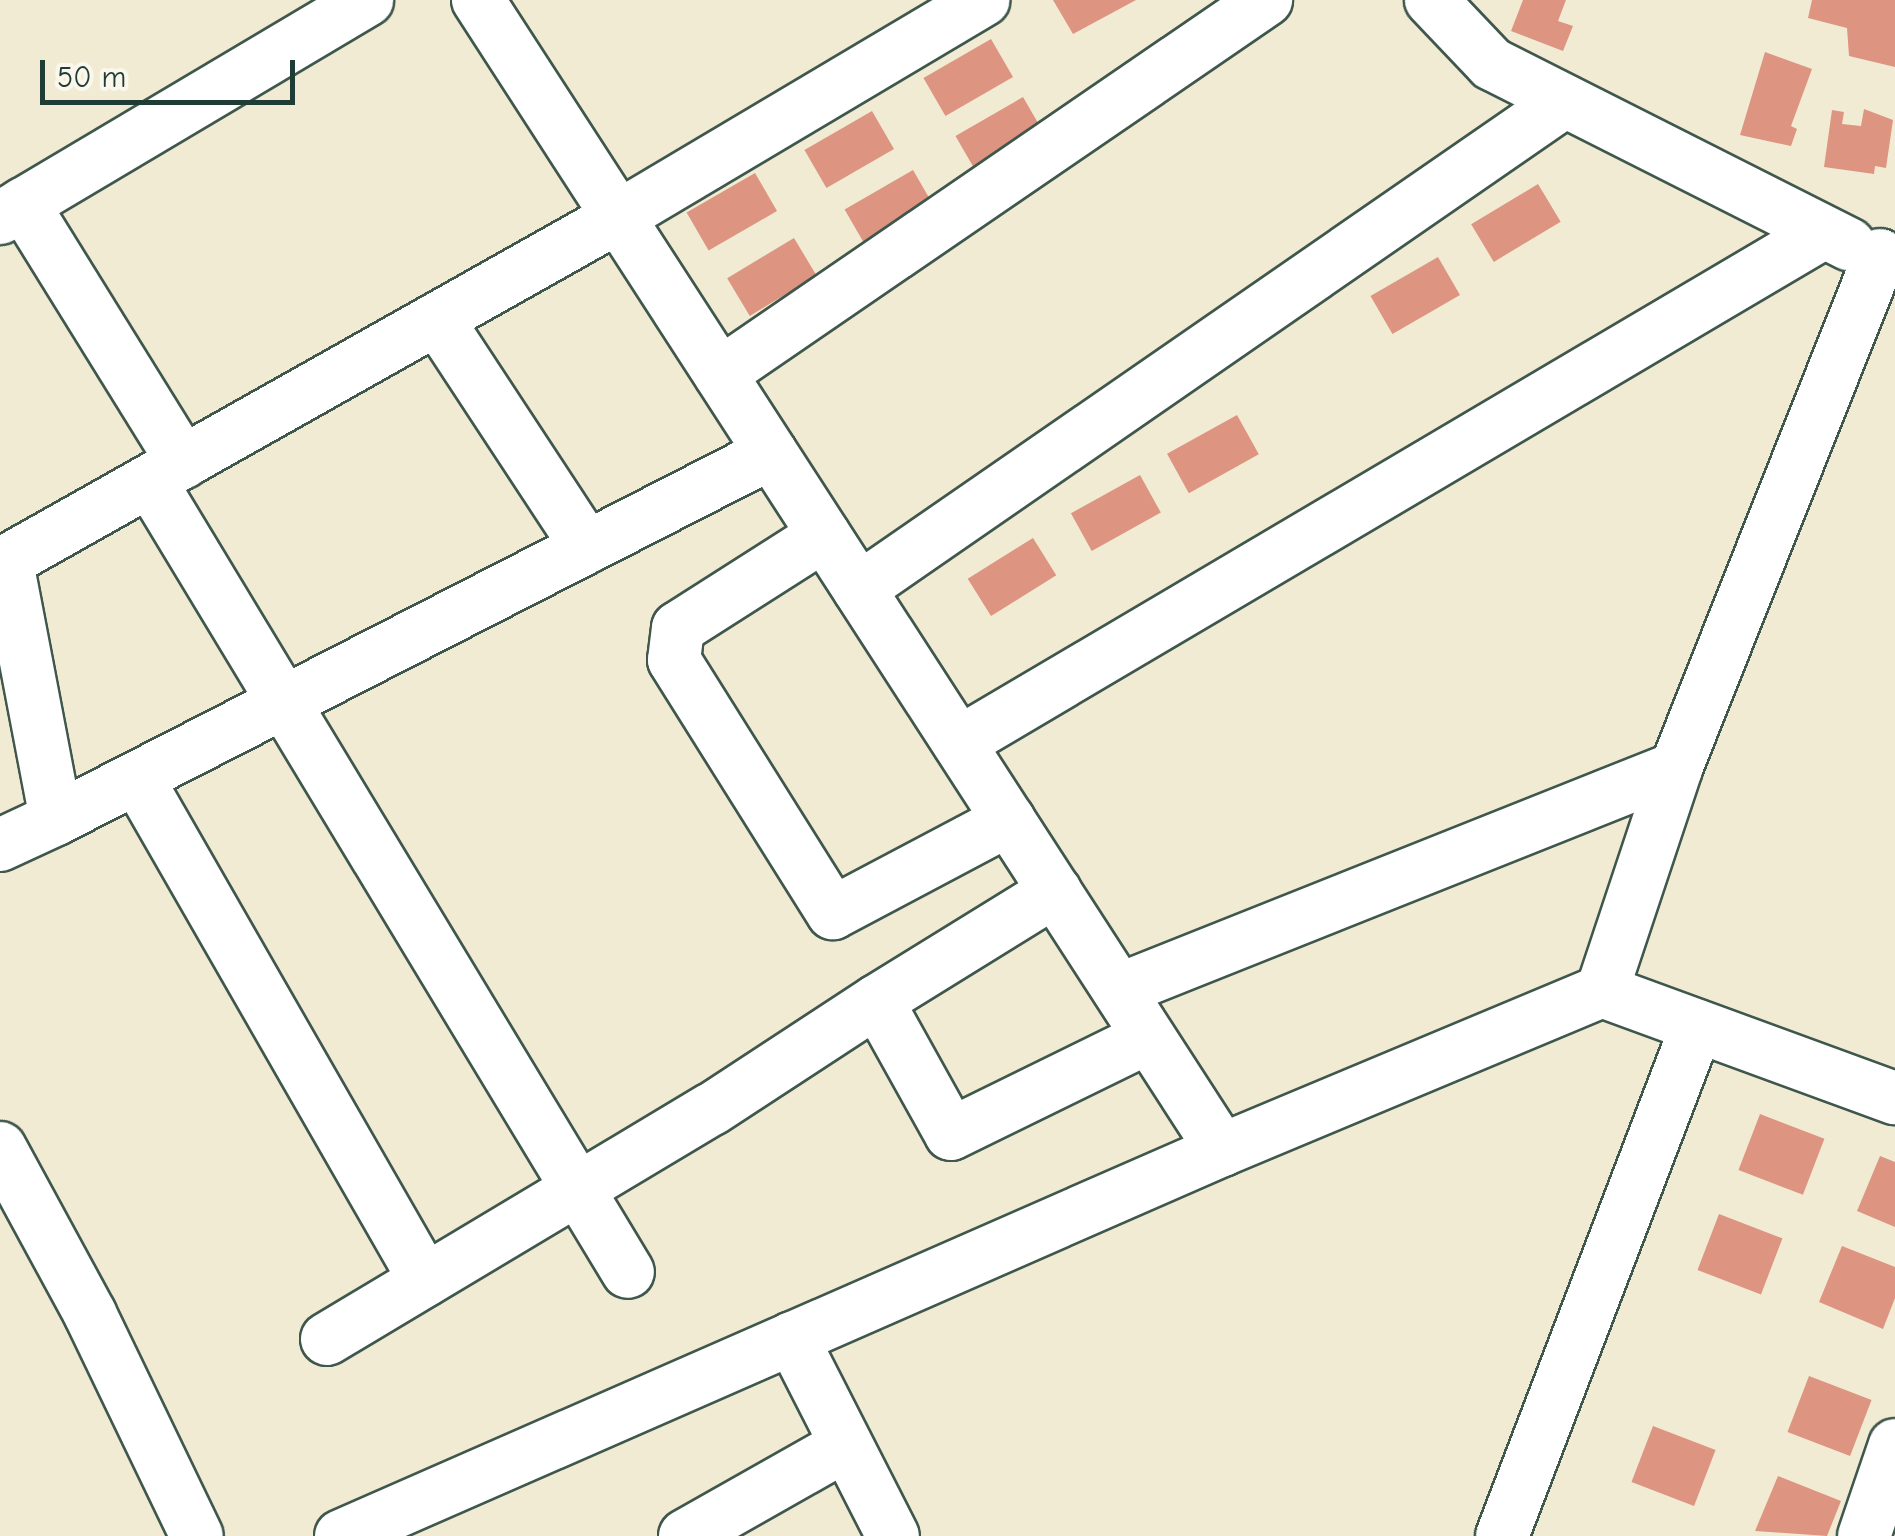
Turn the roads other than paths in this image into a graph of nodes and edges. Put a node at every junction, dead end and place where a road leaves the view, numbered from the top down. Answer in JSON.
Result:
{"nodes":[{"id":1,"x":368,"y":0,"type":"edge"},
{"id":2,"x":478,"y":0,"type":"edge"},
{"id":3,"x":984,"y":0,"type":"edge"},
{"id":4,"x":1266,"y":0,"type":"edge"},
{"id":5,"x":1431,"y":0,"type":"edge"},
{"id":6,"x":1564,"y":101,"type":"junction"},
{"id":7,"x":11,"y":211,"type":"edge"},
{"id":8,"x":618,"y":217,"type":"junction"},
{"id":9,"x":1822,"y":234,"type":"junction"},
{"id":10,"x":1887,"y":257,"type":"edge"},
{"id":11,"x":437,"y":319,"type":"junction"},
{"id":12,"x":720,"y":374,"type":"junction"},
{"id":13,"x":771,"y":453,"type":"junction"},
{"id":14,"x":166,"y":472,"type":"junction"},
{"id":15,"x":824,"y":535,"type":"junction"},
{"id":16,"x":587,"y":548,"type":"junction"},
{"id":17,"x":859,"y":589,"type":"junction"},
{"id":18,"x":283,"y":703,"type":"junction"},
{"id":19,"x":959,"y":743,"type":"junction"},
{"id":20,"x":1676,"y":768,"type":"junction"},
{"id":21,"x":137,"y":778,"type":"junction"},
{"id":22,"x":56,"y":819,"type":"junction"},
{"id":23,"x":1009,"y":820,"type":"junction"},
{"id":24,"x":0,"y":844,"type":"edge"},
{"id":25,"x":1055,"y":891,"type":"junction"},
{"id":26,"x":1119,"y":990,"type":"junction"},
{"id":27,"x":1602,"y":991,"type":"junction"},
{"id":28,"x":877,"y":1000,"type":"junction"},
{"id":29,"x":1697,"y":1026,"type":"junction"},
{"id":30,"x":1149,"y":1037,"type":"junction"},
{"id":31,"x":1895,"y":1098,"type":"edge"},
{"id":32,"x":0,"y":1148,"type":"edge"},
{"id":33,"x":1222,"y":1150,"type":"junction"},
{"id":34,"x":576,"y":1189,"type":"junction"},
{"id":35,"x":0,"y":1219,"type":"edge"},
{"id":36,"x":628,"y":1272,"type":"dead end"},
{"id":37,"x":425,"y":1280,"type":"junction"},
{"id":38,"x":792,"y":1338,"type":"junction"},
{"id":39,"x":327,"y":1339,"type":"dead end"},
{"id":40,"x":846,"y":1445,"type":"junction"},
{"id":41,"x":1895,"y":1445,"type":"edge"},
{"id":42,"x":445,"y":1515,"type":"edge"},
{"id":43,"x":168,"y":1536,"type":"edge"},
{"id":44,"x":197,"y":1536,"type":"edge"},
{"id":45,"x":340,"y":1536,"type":"edge"},
{"id":46,"x":684,"y":1536,"type":"edge"},
{"id":47,"x":893,"y":1536,"type":"edge"},
{"id":48,"x":1502,"y":1536,"type":"edge"},
{"id":49,"x":1864,"y":1536,"type":"edge"}],
"edges":[{"from":1,"to":7,"type":"street"},
{"from":2,"to":8,"type":"street"},
{"from":3,"to":8,"type":"street"},
{"from":4,"to":12,"type":"street"},
{"from":5,"to":6,"type":"street"},
{"from":6,"to":9,"type":"street"},
{"from":6,"to":17,"type":"street"},
{"from":7,"to":14,"type":"street"},
{"from":8,"to":11,"type":"street"},
{"from":8,"to":12,"type":"street"},
{"from":9,"to":10,"type":"street"},
{"from":9,"to":19,"type":"street"},
{"from":10,"to":20,"type":"street"},
{"from":11,"to":14,"type":"street"},
{"from":11,"to":16,"type":"street"},
{"from":12,"to":13,"type":"street"},
{"from":13,"to":15,"type":"street"},
{"from":13,"to":16,"type":"street"},
{"from":14,"to":18,"type":"street"},
{"from":14,"to":22,"type":"street"},
{"from":15,"to":17,"type":"street"},
{"from":15,"to":23,"type":"street"},
{"from":16,"to":18,"type":"street"},
{"from":17,"to":19,"type":"street"},
{"from":18,"to":21,"type":"street"},
{"from":18,"to":34,"type":"street"},
{"from":19,"to":23,"type":"street"},
{"from":20,"to":26,"type":"street"},
{"from":20,"to":27,"type":"street"},
{"from":21,"to":22,"type":"street"},
{"from":21,"to":37,"type":"street"},
{"from":22,"to":24,"type":"street"},
{"from":23,"to":25,"type":"street"},
{"from":25,"to":26,"type":"street"},
{"from":25,"to":28,"type":"street"},
{"from":26,"to":30,"type":"street"},
{"from":27,"to":29,"type":"street"},
{"from":27,"to":33,"type":"street"},
{"from":28,"to":30,"type":"street"},
{"from":28,"to":34,"type":"street"},
{"from":29,"to":31,"type":"street"},
{"from":29,"to":48,"type":"street"},
{"from":30,"to":33,"type":"street"},
{"from":32,"to":44,"type":"street"},
{"from":33,"to":38,"type":"street"},
{"from":34,"to":36,"type":"street"},
{"from":34,"to":37,"type":"street"},
{"from":35,"to":43,"type":"street"},
{"from":37,"to":39,"type":"street"},
{"from":38,"to":40,"type":"street"},
{"from":38,"to":42,"type":"street"},
{"from":40,"to":46,"type":"street"},
{"from":40,"to":47,"type":"street"},
{"from":41,"to":49,"type":"street"},
{"from":42,"to":45,"type":"street"}]}
